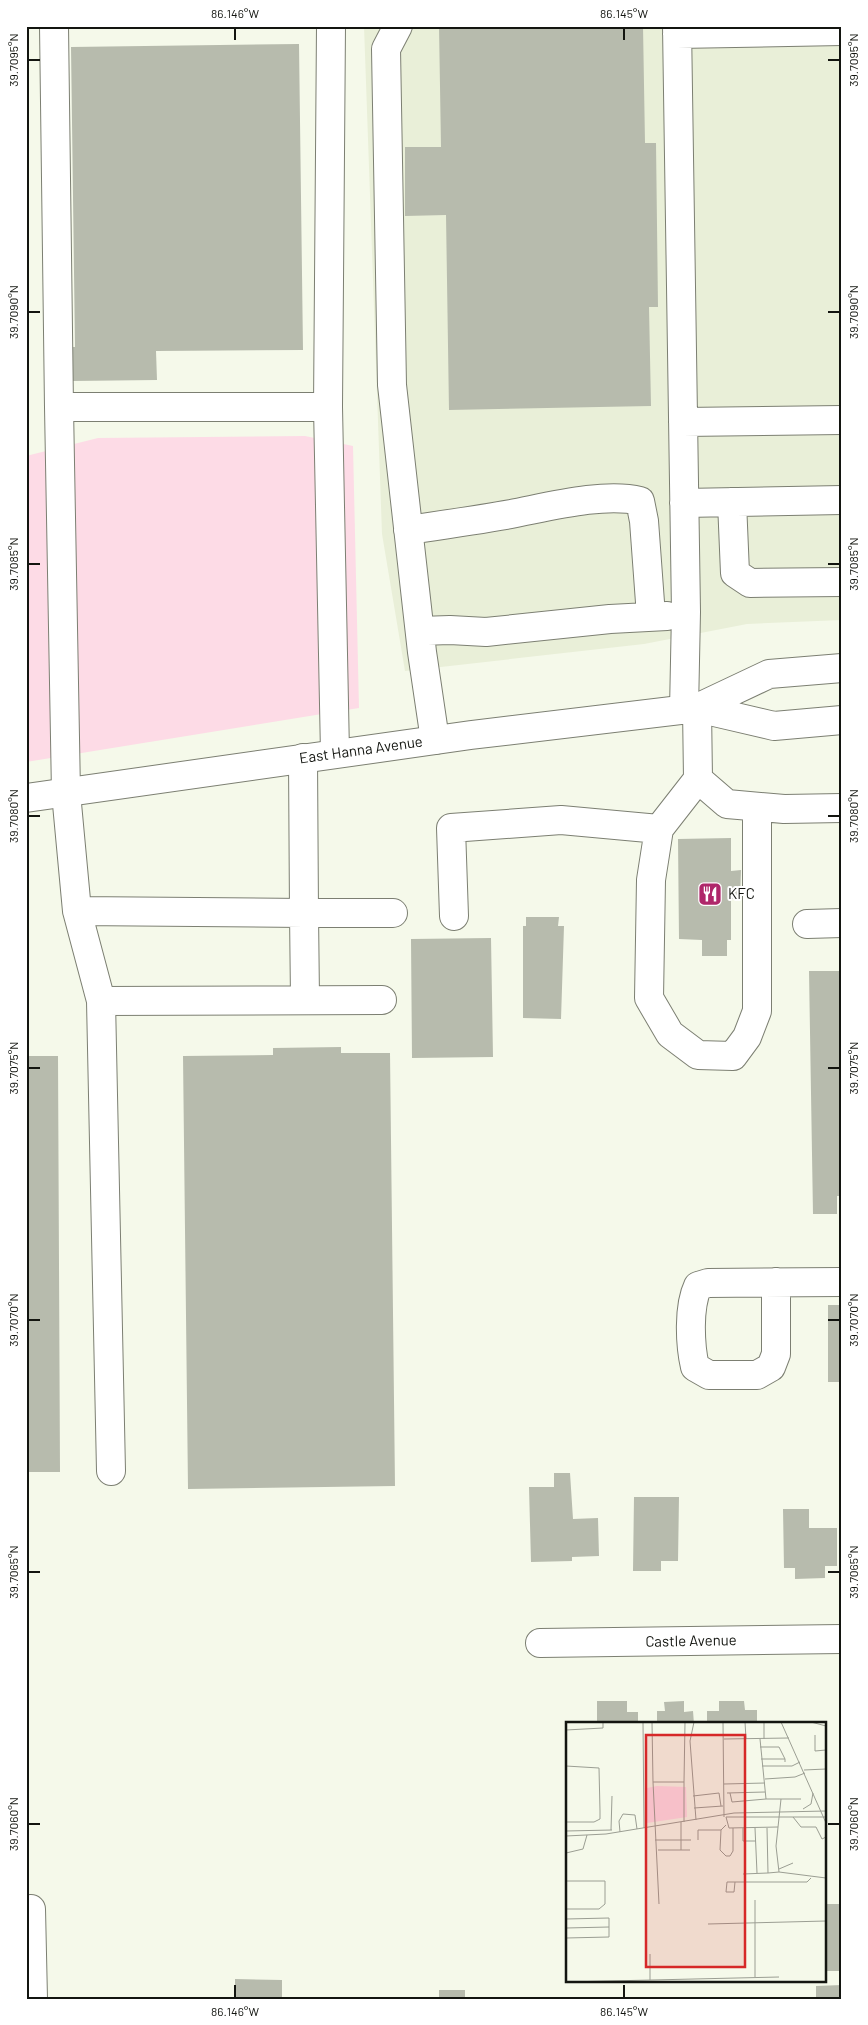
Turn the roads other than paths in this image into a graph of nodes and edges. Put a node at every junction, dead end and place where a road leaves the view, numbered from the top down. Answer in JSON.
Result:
{"nodes":[{"id":1,"x":54,"y":26,"type":"edge"},
{"id":2,"x":331,"y":26,"type":"edge"},
{"id":3,"x":398,"y":26,"type":"edge"},
{"id":4,"x":677,"y":30,"type":"edge"},
{"id":5,"x":842,"y":31,"type":"edge"},
{"id":6,"x":59,"y":407,"type":"junction"},
{"id":7,"x":328,"y":407,"type":"junction"},
{"id":8,"x":842,"y":420,"type":"edge"},
{"id":9,"x":683,"y":422,"type":"junction"},
{"id":10,"x":842,"y":500,"type":"edge"},
{"id":11,"x":732,"y":502,"type":"junction"},
{"id":12,"x":684,"y":503,"type":"junction"},
{"id":13,"x":408,"y":530,"type":"junction"},
{"id":14,"x":842,"y":582,"type":"edge"},
{"id":15,"x":650,"y":616,"type":"junction"},
{"id":16,"x":686,"y":616,"type":"junction"},
{"id":17,"x":420,"y":631,"type":"junction"},
{"id":18,"x":842,"y":668,"type":"edge"},
{"id":19,"x":690,"y":709,"type":"junction"},
{"id":20,"x":842,"y":720,"type":"edge"},
{"id":21,"x":434,"y":740,"type":"junction"},
{"id":22,"x":334,"y":753,"type":"junction"},
{"id":23,"x":303,"y":758,"type":"junction"},
{"id":24,"x":698,"y":780,"type":"junction"},
{"id":25,"x":66,"y":793,"type":"junction"},
{"id":26,"x":26,"y":798,"type":"edge"},
{"id":27,"x":757,"y":807,"type":"junction"},
{"id":28,"x":842,"y":808,"type":"edge"},
{"id":29,"x":659,"y":829,"type":"junction"},
{"id":30,"x":76,"y":911,"type":"junction"},
{"id":31,"x":304,"y":913,"type":"junction"},
{"id":32,"x":393,"y":913,"type":"dead end"},
{"id":33,"x":454,"y":916,"type":"dead end"},
{"id":34,"x":842,"y":923,"type":"edge"},
{"id":35,"x":807,"y":924,"type":"dead end"},
{"id":36,"x":305,"y":999,"type":"junction"},
{"id":37,"x":382,"y":1000,"type":"dead end"},
{"id":38,"x":101,"y":1001,"type":"junction"},
{"id":39,"x":776,"y":1282,"type":"dead end"},
{"id":40,"x":842,"y":1282,"type":"edge"},
{"id":41,"x":111,"y":1471,"type":"dead end"},
{"id":42,"x":842,"y":1639,"type":"edge"},
{"id":43,"x":540,"y":1643,"type":"dead end"},
{"id":44,"x":31,"y":1909,"type":"dead end"},
{"id":45,"x":33,"y":1999,"type":"edge"}],
"edges":[{"from":1,"to":6,"type":"main road"},
{"from":2,"to":7,"type":"main road"},
{"from":3,"to":13,"type":"main road"},
{"from":4,"to":5,"type":"main road"},
{"from":4,"to":9,"type":"main road"},
{"from":6,"to":7,"type":"main road"},
{"from":6,"to":25,"type":"main road"},
{"from":7,"to":22,"type":"main road"},
{"from":8,"to":9,"type":"main road"},
{"from":9,"to":12,"type":"main road"},
{"from":10,"to":11,"type":"main road"},
{"from":11,"to":12,"type":"main road"},
{"from":11,"to":14,"type":"main road"},
{"from":12,"to":16,"type":"main road"},
{"from":13,"to":15,"type":"main road"},
{"from":13,"to":17,"type":"main road"},
{"from":15,"to":16,"type":"main road"},
{"from":15,"to":17,"type":"main road"},
{"from":16,"to":19,"type":"main road"},
{"from":17,"to":21,"type":"main road"},
{"from":18,"to":19,"type":"main road","name":"East Hanna Avenue"},
{"from":19,"to":20,"type":"main road","name":"East Hanna Avenue"},
{"from":19,"to":21,"type":"main road","name":"East Hanna Avenue"},
{"from":19,"to":24,"type":"main road"},
{"from":21,"to":22,"type":"main road","name":"East Hanna Avenue"},
{"from":22,"to":23,"type":"main road","name":"East Hanna Avenue"},
{"from":23,"to":25,"type":"main road","name":"East Hanna Avenue"},
{"from":23,"to":31,"type":"main road"},
{"from":24,"to":27,"type":"main road"},
{"from":24,"to":29,"type":"main road"},
{"from":25,"to":26,"type":"main road","name":"East Hanna Avenue"},
{"from":25,"to":30,"type":"main road"},
{"from":27,"to":28,"type":"main road"},
{"from":27,"to":29,"type":"main road"},
{"from":29,"to":33,"type":"main road"},
{"from":30,"to":31,"type":"main road"},
{"from":30,"to":38,"type":"main road"},
{"from":31,"to":32,"type":"main road"},
{"from":31,"to":36,"type":"main road"},
{"from":34,"to":35,"type":"main road"},
{"from":36,"to":37,"type":"main road"},
{"from":36,"to":38,"type":"main road"},
{"from":38,"to":41,"type":"main road"},
{"from":39,"to":40,"type":"main road"},
{"from":42,"to":43,"type":"main road","name":"Castle Avenue"},
{"from":44,"to":45,"type":"main road"}]}
